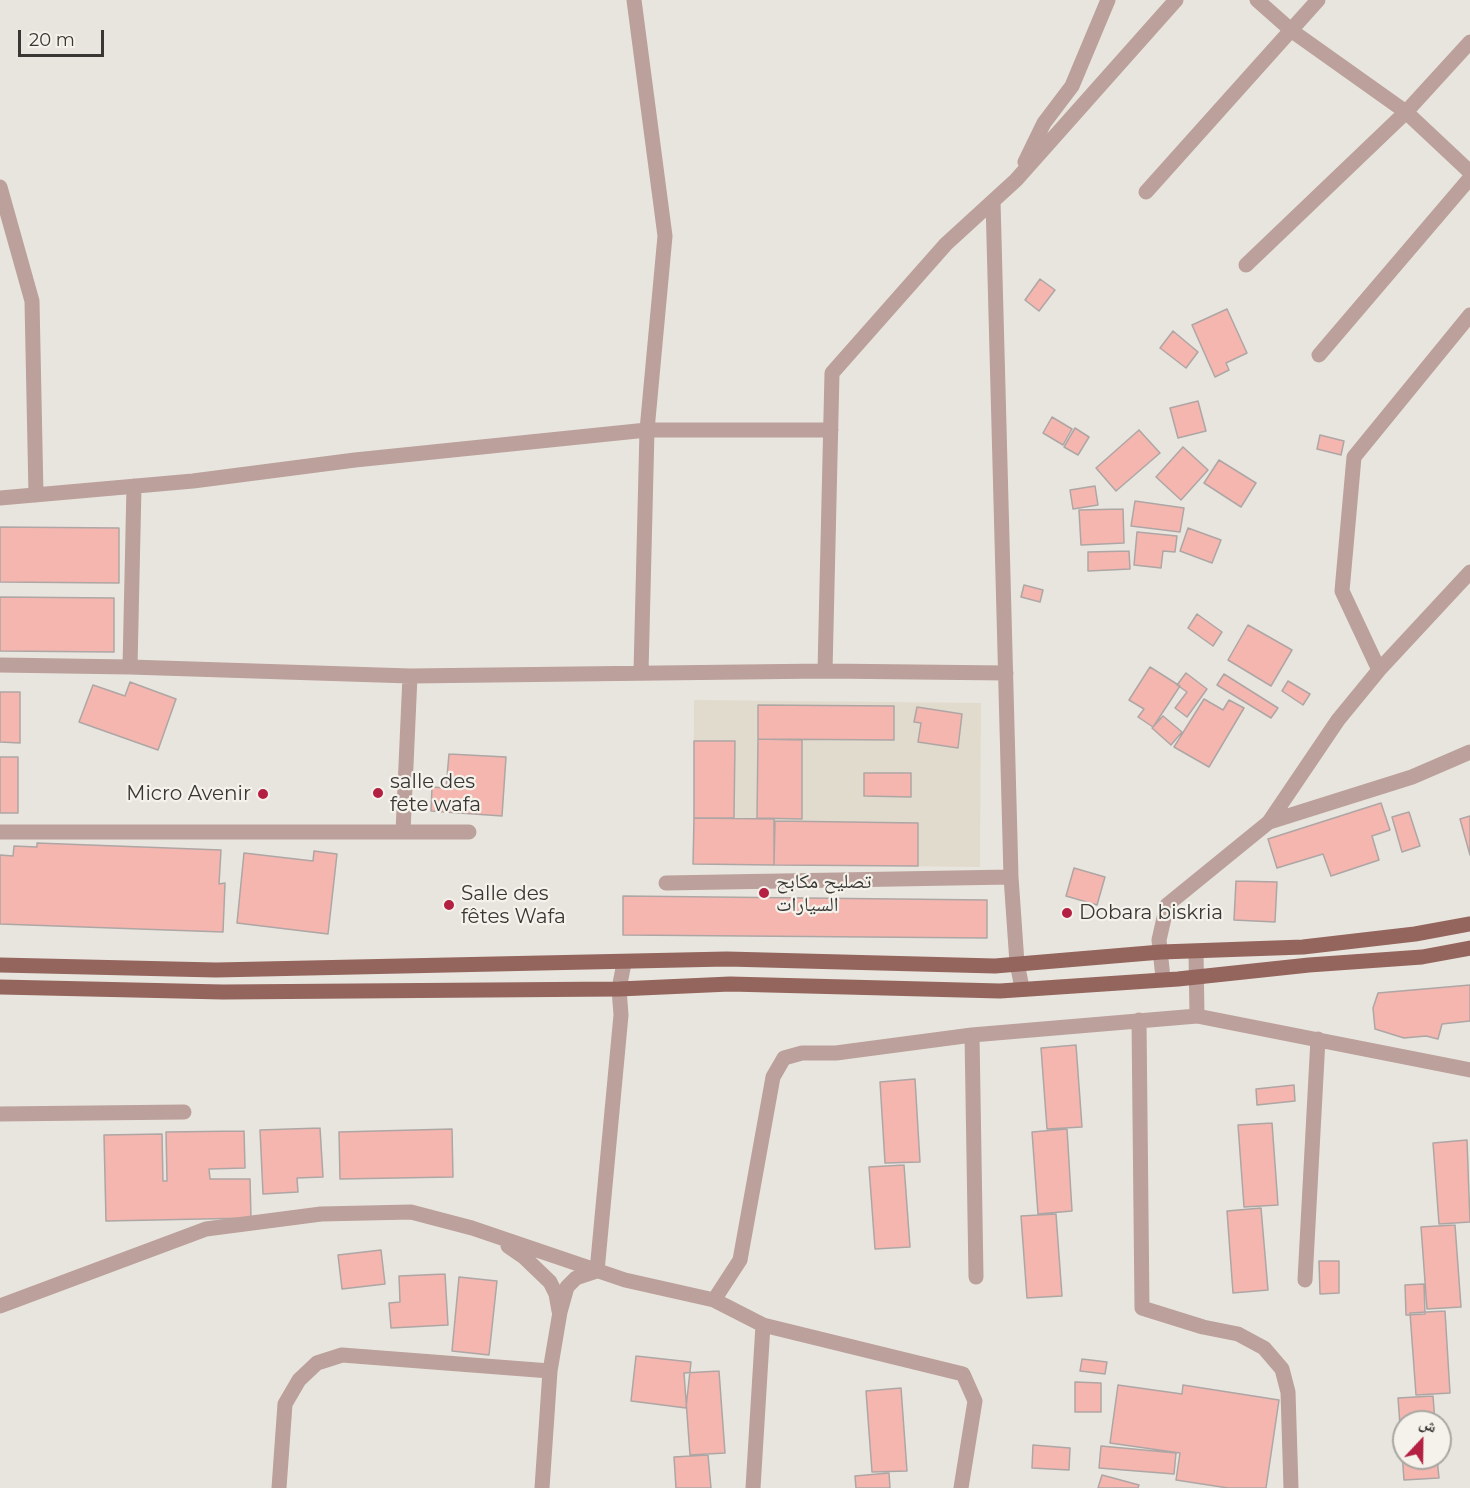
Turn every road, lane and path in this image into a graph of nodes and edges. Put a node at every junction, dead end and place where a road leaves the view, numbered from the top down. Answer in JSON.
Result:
{"nodes":[{"id":1,"x":634,"y":0,"type":"edge"},
{"id":2,"x":1107,"y":0,"type":"edge"},
{"id":3,"x":1176,"y":0,"type":"edge"},
{"id":4,"x":1257,"y":0,"type":"edge"},
{"id":5,"x":1318,"y":0,"type":"edge"},
{"id":6,"x":1292,"y":31,"type":"junction"},
{"id":7,"x":1470,"y":42,"type":"edge"},
{"id":8,"x":1406,"y":112,"type":"junction"},
{"id":9,"x":1470,"y":172,"type":"edge"},
{"id":10,"x":1470,"y":178,"type":"edge"},
{"id":11,"x":1016,"y":180,"type":"junction"},
{"id":12,"x":0,"y":187,"type":"edge"},
{"id":13,"x":1146,"y":192,"type":"dead end"},
{"id":14,"x":993,"y":201,"type":"junction"},
{"id":15,"x":1246,"y":266,"type":"dead end"},
{"id":16,"x":1470,"y":315,"type":"edge"},
{"id":17,"x":1319,"y":355,"type":"dead end"},
{"id":18,"x":647,"y":430,"type":"junction"},
{"id":19,"x":831,"y":430,"type":"junction"},
{"id":20,"x":134,"y":486,"type":"junction"},
{"id":21,"x":36,"y":495,"type":"junction"},
{"id":22,"x":0,"y":498,"type":"edge"},
{"id":23,"x":1470,"y":572,"type":"edge"},
{"id":24,"x":0,"y":666,"type":"edge"},
{"id":25,"x":130,"y":667,"type":"junction"},
{"id":26,"x":1379,"y":670,"type":"junction"},
{"id":27,"x":825,"y":671,"type":"junction"},
{"id":28,"x":641,"y":672,"type":"junction"},
{"id":29,"x":1006,"y":673,"type":"junction"},
{"id":30,"x":410,"y":676,"type":"junction"},
{"id":31,"x":1470,"y":752,"type":"edge"},
{"id":32,"x":1269,"y":822,"type":"junction"},
{"id":33,"x":0,"y":832,"type":"edge"},
{"id":34,"x":403,"y":832,"type":"junction"},
{"id":35,"x":469,"y":832,"type":"dead end"},
{"id":36,"x":1011,"y":877,"type":"junction"},
{"id":37,"x":666,"y":882,"type":"dead end"},
{"id":38,"x":1470,"y":924,"type":"edge"},
{"id":39,"x":1470,"y":948,"type":"edge"},
{"id":40,"x":1161,"y":952,"type":"junction"},
{"id":41,"x":1196,"y":952,"type":"junction"},
{"id":42,"x":624,"y":963,"type":"junction"},
{"id":43,"x":1017,"y":963,"type":"junction"},
{"id":44,"x":0,"y":965,"type":"edge"},
{"id":45,"x":1197,"y":976,"type":"junction"},
{"id":46,"x":1164,"y":978,"type":"junction"},
{"id":47,"x":0,"y":987,"type":"edge"},
{"id":48,"x":1022,"y":988,"type":"junction"},
{"id":49,"x":619,"y":989,"type":"junction"},
{"id":50,"x":1197,"y":1016,"type":"junction"},
{"id":51,"x":1139,"y":1020,"type":"junction"},
{"id":52,"x":972,"y":1035,"type":"junction"},
{"id":53,"x":1318,"y":1040,"type":"junction"},
{"id":54,"x":1470,"y":1070,"type":"edge"},
{"id":55,"x":184,"y":1112,"type":"dead end"},
{"id":56,"x":0,"y":1114,"type":"edge"},
{"id":57,"x":493,"y":1236,"type":"junction"},
{"id":58,"x":597,"y":1271,"type":"junction"},
{"id":59,"x":976,"y":1277,"type":"dead end"},
{"id":60,"x":1305,"y":1280,"type":"dead end"},
{"id":61,"x":714,"y":1300,"type":"junction"},
{"id":62,"x":0,"y":1306,"type":"edge"},
{"id":63,"x":560,"y":1312,"type":"junction"},
{"id":64,"x":763,"y":1325,"type":"junction"},
{"id":65,"x":550,"y":1371,"type":"junction"},
{"id":66,"x":279,"y":1488,"type":"edge"},
{"id":67,"x":542,"y":1488,"type":"edge"},
{"id":68,"x":753,"y":1488,"type":"edge"},
{"id":69,"x":961,"y":1488,"type":"edge"},
{"id":70,"x":1292,"y":1488,"type":"edge"}],
"edges":[{"from":1,"to":18,"type":"street"},
{"from":2,"to":11,"type":"street"},
{"from":3,"to":11,"type":"street"},
{"from":4,"to":6,"type":"street"},
{"from":5,"to":6,"type":"street"},
{"from":6,"to":8,"type":"street"},
{"from":6,"to":13,"type":"street"},
{"from":7,"to":8,"type":"street"},
{"from":8,"to":9,"type":"street"},
{"from":8,"to":15,"type":"street"},
{"from":10,"to":17,"type":"street"},
{"from":11,"to":14,"type":"street"},
{"from":12,"to":21,"type":"street"},
{"from":14,"to":19,"type":"street"},
{"from":14,"to":29,"type":"street"},
{"from":16,"to":26,"type":"street"},
{"from":18,"to":19,"type":"street"},
{"from":18,"to":20,"type":"street"},
{"from":18,"to":28,"type":"street"},
{"from":19,"to":27,"type":"street"},
{"from":20,"to":21,"type":"street"},
{"from":20,"to":25,"type":"street"},
{"from":21,"to":22,"type":"street"},
{"from":23,"to":26,"type":"street"},
{"from":24,"to":25,"type":"street"},
{"from":25,"to":30,"type":"street"},
{"from":26,"to":32,"type":"street"},
{"from":27,"to":28,"type":"street"},
{"from":27,"to":29,"type":"street"},
{"from":28,"to":30,"type":"street"},
{"from":29,"to":36,"type":"street"},
{"from":30,"to":34,"type":"street"},
{"from":31,"to":32,"type":"street"},
{"from":32,"to":40,"type":"street"},
{"from":33,"to":34,"type":"street"},
{"from":34,"to":35,"type":"street"},
{"from":36,"to":37,"type":"street"},
{"from":36,"to":43,"type":"street"},
{"from":38,"to":41,"type":"main road"},
{"from":39,"to":45,"type":"main road"},
{"from":40,"to":41,"type":"main road"},
{"from":40,"to":43,"type":"main road"},
{"from":40,"to":46,"type":"street"},
{"from":41,"to":45,"type":"street"},
{"from":42,"to":43,"type":"main road"},
{"from":42,"to":44,"type":"main road"},
{"from":42,"to":49,"type":"street"},
{"from":43,"to":48,"type":"street"},
{"from":45,"to":46,"type":"main road"},
{"from":45,"to":50,"type":"street"},
{"from":46,"to":48,"type":"main road"},
{"from":47,"to":49,"type":"main road"},
{"from":48,"to":49,"type":"main road"},
{"from":49,"to":58,"type":"street"},
{"from":50,"to":51,"type":"street"},
{"from":50,"to":53,"type":"street"},
{"from":51,"to":52,"type":"street"},
{"from":51,"to":70,"type":"street"},
{"from":52,"to":59,"type":"street"},
{"from":52,"to":61,"type":"street"},
{"from":53,"to":54,"type":"street"},
{"from":53,"to":60,"type":"street"},
{"from":55,"to":56,"type":"street"},
{"from":57,"to":58,"type":"street"},
{"from":57,"to":62,"type":"street"},
{"from":57,"to":63,"type":"street"},
{"from":58,"to":61,"type":"street"},
{"from":58,"to":63,"type":"street"},
{"from":61,"to":64,"type":"street"},
{"from":63,"to":65,"type":"street"},
{"from":64,"to":68,"type":"street"},
{"from":64,"to":69,"type":"street"},
{"from":65,"to":66,"type":"street"},
{"from":65,"to":67,"type":"street"}]}
